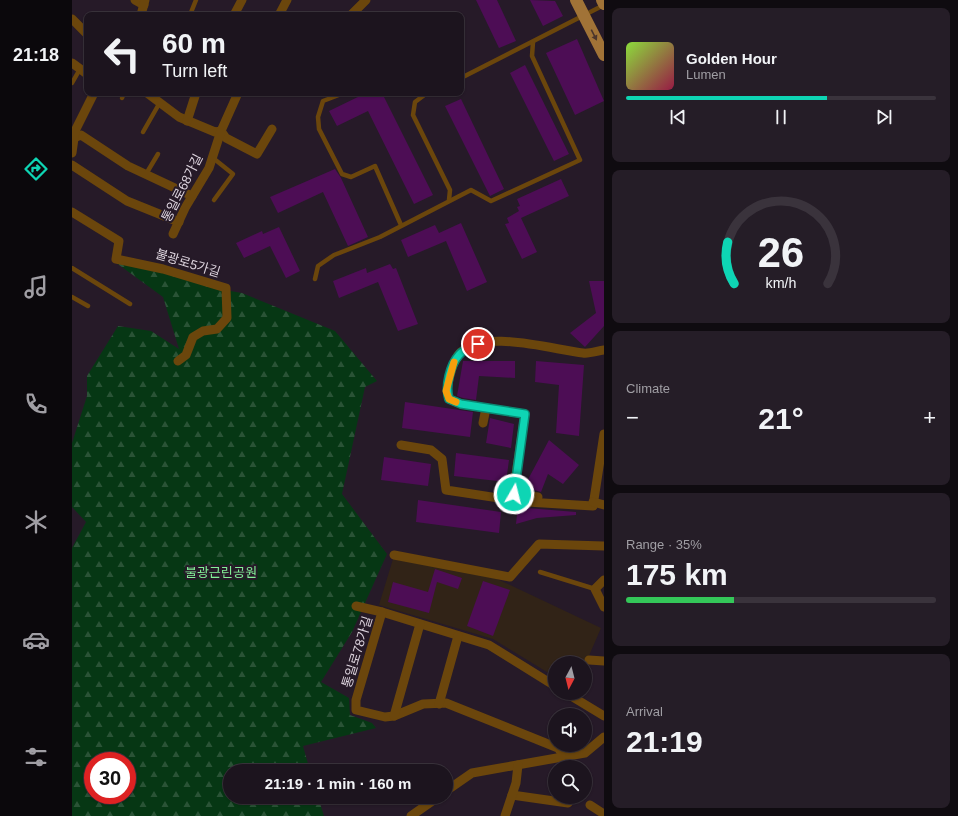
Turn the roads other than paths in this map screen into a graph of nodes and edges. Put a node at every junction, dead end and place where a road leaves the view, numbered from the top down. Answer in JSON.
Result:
{"nodes":[{"id":1,"x":135,"y":0,"type":"edge"},
{"id":2,"x":196,"y":0,"type":"edge"},
{"id":3,"x":242,"y":0,"type":"edge"},
{"id":4,"x":287,"y":0,"type":"edge"},
{"id":5,"x":366,"y":0,"type":"edge"},
{"id":6,"x":576,"y":0,"type":"edge"},
{"id":7,"x":602,"y":0,"type":"edge"},
{"id":8,"x":145,"y":2,"type":"edge"},
{"id":9,"x":604,"y":4,"type":"edge"},
{"id":10,"x":142,"y":12,"type":"edge"},
{"id":11,"x":191,"y":12,"type":"edge"},
{"id":12,"x":236,"y":12,"type":"edge"},
{"id":13,"x":281,"y":12,"type":"edge"},
{"id":14,"x":353,"y":12,"type":"edge"},
{"id":15,"x":584,"y":14,"type":"junction"},
{"id":16,"x":72,"y":18,"type":"edge"},
{"id":17,"x":84,"y":31,"type":"edge"},
{"id":18,"x":533,"y":42,"type":"junction"},
{"id":19,"x":604,"y":55,"type":"edge"},
{"id":20,"x":72,"y":63,"type":"edge"},
{"id":21,"x":84,"y":71,"type":"edge"},
{"id":22,"x":464,"y":76,"type":"edge"},
{"id":23,"x":72,"y":82,"type":"edge"},
{"id":24,"x":92,"y":96,"type":"edge"},
{"id":25,"x":150,"y":96,"type":"edge"},
{"id":26,"x":195,"y":96,"type":"edge"},
{"id":27,"x":237,"y":96,"type":"edge"},
{"id":28,"x":336,"y":96,"type":"edge"},
{"id":29,"x":422,"y":96,"type":"edge"},
{"id":30,"x":159,"y":104,"type":"junction"},
{"id":31,"x":187,"y":120,"type":"junction"},
{"id":32,"x":272,"y":129,"type":"dead end"},
{"id":33,"x":144,"y":132,"type":"dead end"},
{"id":34,"x":221,"y":132,"type":"junction"},
{"id":35,"x":73,"y":139,"type":"edge"},
{"id":36,"x":72,"y":153,"type":"edge"},
{"id":37,"x":158,"y":154,"type":"dead end"},
{"id":38,"x":213,"y":158,"type":"junction"},
{"id":39,"x":72,"y":165,"type":"edge"},
{"id":40,"x":146,"y":174,"type":"junction"},
{"id":41,"x":192,"y":196,"type":"junction"},
{"id":42,"x":214,"y":200,"type":"dead end"},
{"id":43,"x":449,"y":200,"type":"junction"},
{"id":44,"x":72,"y":212,"type":"edge"},
{"id":45,"x":179,"y":222,"type":"junction"},
{"id":46,"x":401,"y":225,"type":"junction"},
{"id":47,"x":173,"y":234,"type":"dead end"},
{"id":48,"x":72,"y":268,"type":"edge"},
{"id":49,"x":314,"y":280,"type":"dead end"},
{"id":50,"x":72,"y":297,"type":"edge"},
{"id":51,"x":130,"y":304,"type":"dead end"},
{"id":52,"x":88,"y":306,"type":"dead end"},
{"id":53,"x":604,"y":350,"type":"edge"},
{"id":54,"x":178,"y":361,"type":"dead end"},
{"id":55,"x":486,"y":408,"type":"junction"},
{"id":56,"x":483,"y":423,"type":"dead end"},
{"id":57,"x":604,"y":434,"type":"edge"},
{"id":58,"x":401,"y":444,"type":"dead end"},
{"id":59,"x":602,"y":462,"type":"edge"},
{"id":60,"x":514,"y":494,"type":"junction"},
{"id":61,"x":538,"y":497,"type":"dead end"},
{"id":62,"x":524,"y":501,"type":"dead end"},
{"id":63,"x":594,"y":502,"type":"junction"},
{"id":64,"x":604,"y":505,"type":"edge"},
{"id":65,"x":604,"y":546,"type":"edge"},
{"id":66,"x":394,"y":556,"type":"dead end"},
{"id":67,"x":540,"y":572,"type":"dead end"},
{"id":68,"x":604,"y":580,"type":"edge"},
{"id":69,"x":595,"y":589,"type":"junction"},
{"id":70,"x":356,"y":606,"type":"dead end"},
{"id":71,"x":604,"y":607,"type":"edge"},
{"id":72,"x":382,"y":612,"type":"junction"},
{"id":73,"x":420,"y":624,"type":"junction"},
{"id":74,"x":458,"y":636,"type":"junction"},
{"id":75,"x":592,"y":660,"type":"edge"},
{"id":76,"x":604,"y":661,"type":"edge"},
{"id":77,"x":548,"y":682,"type":"edge"},
{"id":78,"x":578,"y":700,"type":"edge"},
{"id":79,"x":439,"y":704,"type":"junction"},
{"id":80,"x":394,"y":716,"type":"junction"},
{"id":81,"x":604,"y":716,"type":"edge"},
{"id":82,"x":604,"y":737,"type":"edge"},
{"id":83,"x":565,"y":757,"type":"junction"},
{"id":84,"x":518,"y":765,"type":"junction"},
{"id":85,"x":453,"y":786,"type":"edge"},
{"id":86,"x":512,"y":795,"type":"junction"},
{"id":87,"x":548,"y":800,"type":"edge"},
{"id":88,"x":428,"y":804,"type":"edge"},
{"id":89,"x":590,"y":805,"type":"dead end"},
{"id":90,"x":602,"y":814,"type":"edge"},
{"id":91,"x":413,"y":815,"type":"edge"},
{"id":92,"x":505,"y":816,"type":"edge"}],
"edges":[{"from":1,"to":8,"type":"street"},
{"from":2,"to":11,"type":"lane"},
{"from":3,"to":12,"type":"street"},
{"from":4,"to":13,"type":"street"},
{"from":5,"to":14,"type":"street"},
{"from":6,"to":15,"type":"main road"},
{"from":7,"to":9,"type":"main road"},
{"from":8,"to":10,"type":"street"},
{"from":9,"to":15,"type":"lane"},
{"from":15,"to":18,"type":"lane"},
{"from":15,"to":19,"type":"main road","one_way":true},
{"from":16,"to":17,"type":"street"},
{"from":18,"to":22,"type":"lane"},
{"from":18,"to":43,"type":"lane"},
{"from":20,"to":21,"type":"street"},
{"from":21,"to":23,"type":"lane"},
{"from":24,"to":35,"type":"street"},
{"from":25,"to":30,"type":"street"},
{"from":26,"to":31,"type":"street"},
{"from":27,"to":34,"type":"street","name":"통일로68가길"},
{"from":28,"to":46,"type":"lane"},
{"from":29,"to":43,"type":"lane"},
{"from":30,"to":31,"type":"street"},
{"from":30,"to":33,"type":"lane"},
{"from":31,"to":34,"type":"street"},
{"from":32,"to":34,"type":"street"},
{"from":34,"to":38,"type":"street","name":"통일로68가길"},
{"from":35,"to":36,"type":"street"},
{"from":35,"to":40,"type":"street"},
{"from":37,"to":40,"type":"lane"},
{"from":38,"to":41,"type":"street","name":"통일로68가길"},
{"from":38,"to":42,"type":"lane"},
{"from":39,"to":45,"type":"street"},
{"from":40,"to":41,"type":"street"},
{"from":41,"to":45,"type":"street","name":"통일로68가길"},
{"from":43,"to":46,"type":"lane"},
{"from":44,"to":54,"type":"street","name":"불광로5가길"},
{"from":45,"to":47,"type":"street","name":"통일로68가길"},
{"from":46,"to":49,"type":"lane"},
{"from":48,"to":51,"type":"lane"},
{"from":50,"to":52,"type":"lane"},
{"from":53,"to":55,"type":"street"},
{"from":55,"to":56,"type":"street"},
{"from":55,"to":60,"type":"street"},
{"from":57,"to":59,"type":"street"},
{"from":58,"to":60,"type":"street"},
{"from":59,"to":63,"type":"street"},
{"from":60,"to":61,"type":"street"},
{"from":62,"to":63,"type":"street"},
{"from":63,"to":64,"type":"street"},
{"from":65,"to":66,"type":"street"},
{"from":67,"to":69,"type":"lane"},
{"from":68,"to":69,"type":"street"},
{"from":69,"to":71,"type":"street"},
{"from":70,"to":72,"type":"street","name":"통일로78가길"},
{"from":72,"to":73,"type":"street","name":"통일로78가길"},
{"from":72,"to":80,"type":"street","name":"통일로78가길"},
{"from":73,"to":74,"type":"street","name":"통일로78가길"},
{"from":73,"to":80,"type":"street"},
{"from":74,"to":77,"type":"street","name":"통일로78가길"},
{"from":74,"to":79,"type":"street"},
{"from":75,"to":76,"type":"street"},
{"from":78,"to":81,"type":"street"},
{"from":79,"to":80,"type":"street","name":"통일로78가길"},
{"from":79,"to":83,"type":"street","name":"통일로78가길"},
{"from":82,"to":83,"type":"street"},
{"from":83,"to":84,"type":"street"},
{"from":84,"to":85,"type":"street"},
{"from":84,"to":86,"type":"street"},
{"from":86,"to":87,"type":"street"},
{"from":86,"to":92,"type":"street"},
{"from":88,"to":91,"type":"street"},
{"from":89,"to":90,"type":"street"}]}
